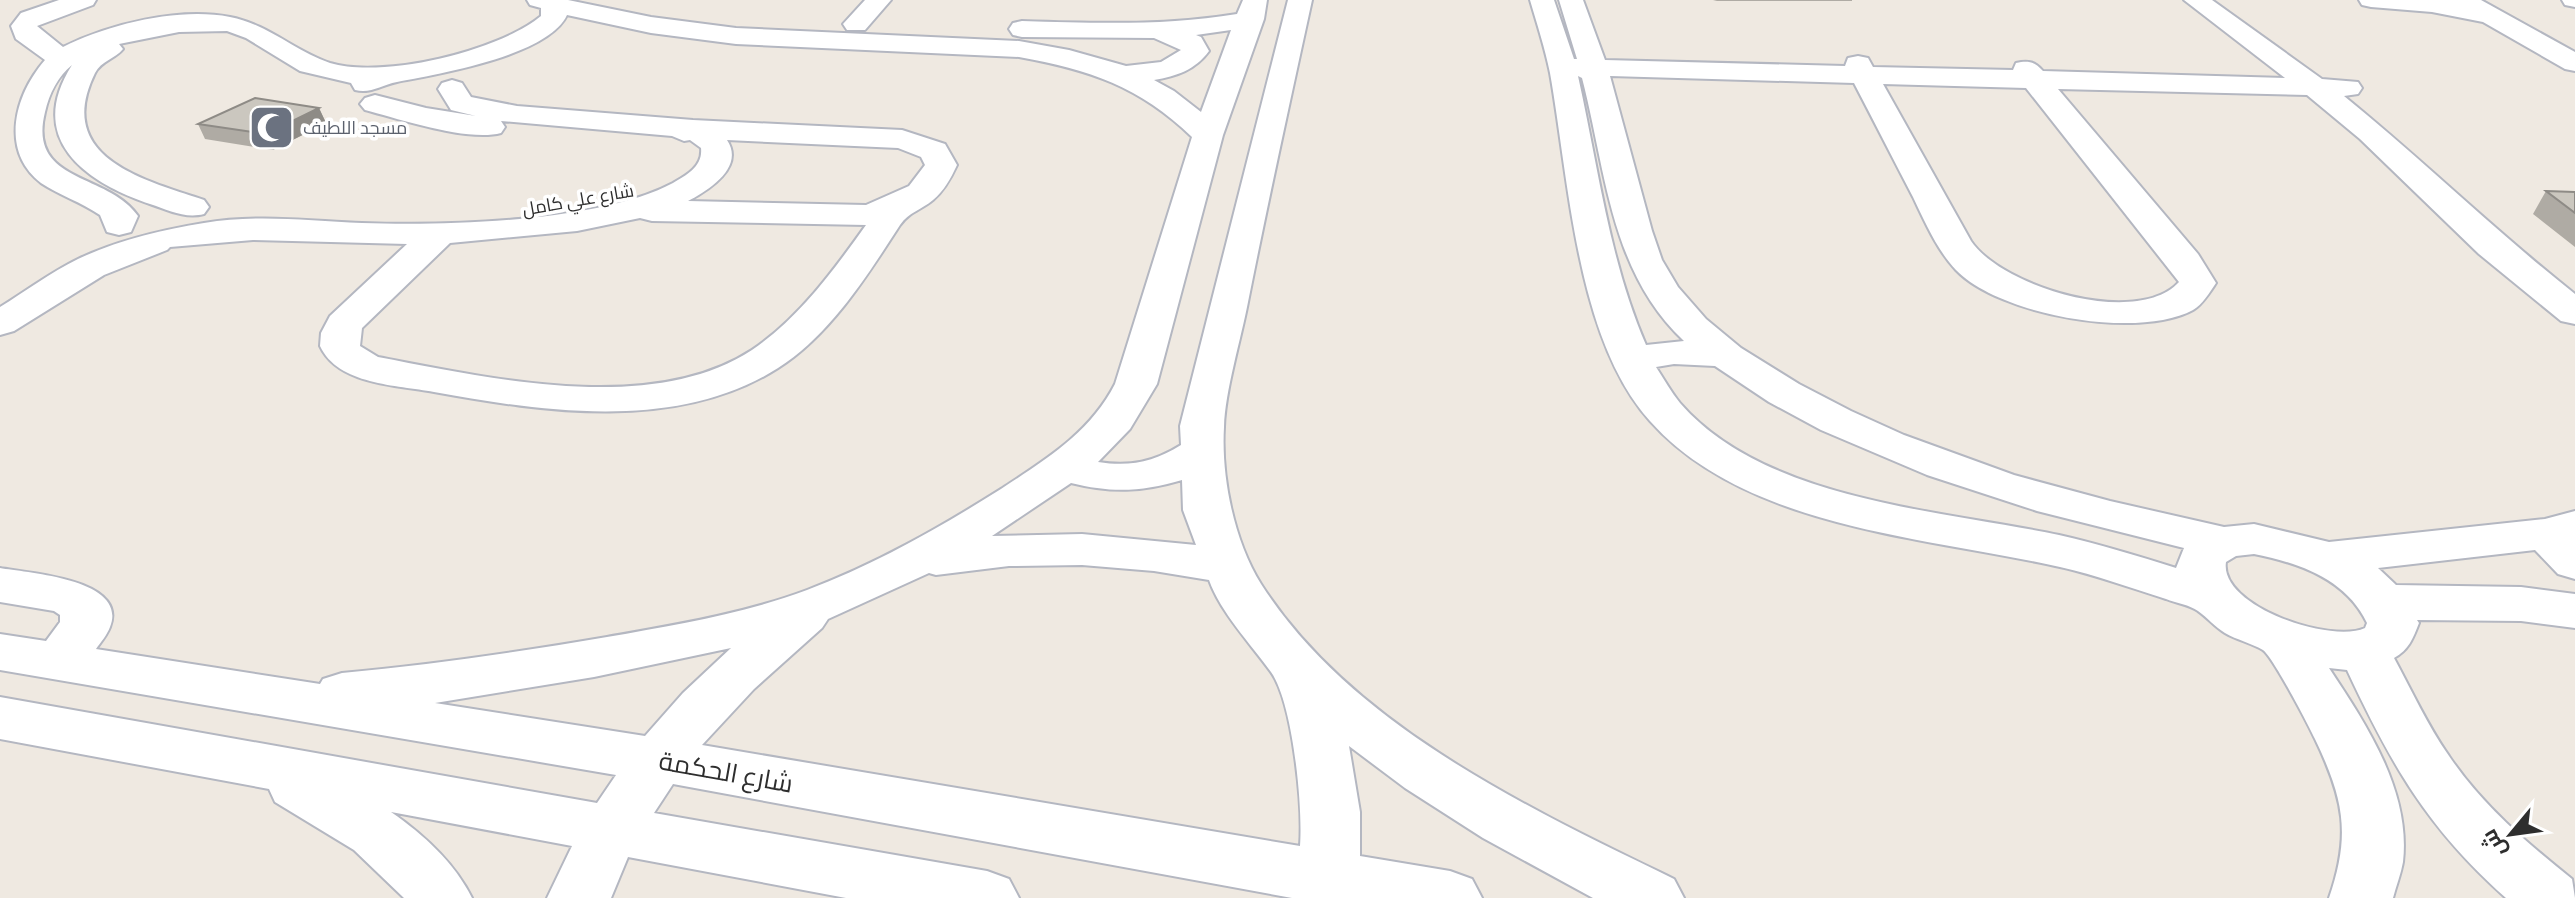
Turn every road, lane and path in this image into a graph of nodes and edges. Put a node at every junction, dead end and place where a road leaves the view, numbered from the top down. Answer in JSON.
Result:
{"nodes":[{"id":1,"x":84,"y":0,"type":"edge"},
{"id":2,"x":193,"y":0,"type":"edge"},
{"id":3,"x":629,"y":0,"type":"edge"},
{"id":4,"x":879,"y":0,"type":"edge"},
{"id":5,"x":1301,"y":0,"type":"edge"},
{"id":6,"x":1542,"y":0,"type":"edge"},
{"id":7,"x":1571,"y":0,"type":"edge"},
{"id":8,"x":2196,"y":0,"type":"edge"},
{"id":9,"x":2225,"y":0,"type":"edge"},
{"id":10,"x":2371,"y":0,"type":"edge"},
{"id":11,"x":2463,"y":0,"type":"edge"},
{"id":12,"x":545,"y":2,"type":"edge"},
{"id":13,"x":2501,"y":8,"type":"edge"},
{"id":14,"x":1253,"y":10,"type":"edge"},
{"id":15,"x":30,"y":18,"type":"junction"},
{"id":16,"x":856,"y":24,"type":"junction"},
{"id":17,"x":650,"y":25,"type":"junction"},
{"id":18,"x":2563,"y":28,"type":"dead end"},
{"id":19,"x":0,"y":29,"type":"edge"},
{"id":20,"x":234,"y":31,"type":"junction"},
{"id":21,"x":1159,"y":31,"type":"junction"},
{"id":22,"x":1578,"y":62,"type":"junction"},
{"id":23,"x":2575,"y":63,"type":"edge"},
{"id":24,"x":65,"y":64,"type":"junction"},
{"id":25,"x":1861,"y":70,"type":"junction"},
{"id":26,"x":391,"y":74,"type":"junction"},
{"id":27,"x":2030,"y":74,"type":"junction"},
{"id":28,"x":1120,"y":75,"type":"junction"},
{"id":29,"x":450,"y":78,"type":"junction"},
{"id":30,"x":2324,"y":82,"type":"junction"},
{"id":31,"x":365,"y":100,"type":"junction"},
{"id":32,"x":693,"y":129,"type":"junction"},
{"id":33,"x":1208,"y":135,"type":"junction"},
{"id":34,"x":655,"y":142,"type":"junction"},
{"id":35,"x":14,"y":155,"type":"edge"},
{"id":36,"x":628,"y":203,"type":"junction"},
{"id":37,"x":198,"y":208,"type":"junction"},
{"id":38,"x":895,"y":208,"type":"junction"},
{"id":39,"x":115,"y":229,"type":"junction"},
{"id":40,"x":440,"y":233,"type":"junction"},
{"id":41,"x":166,"y":240,"type":"junction"},
{"id":42,"x":2575,"y":284,"type":"edge"},
{"id":43,"x":0,"y":302,"type":"edge"},
{"id":44,"x":2575,"y":313,"type":"edge"},
{"id":45,"x":0,"y":323,"type":"edge"},
{"id":46,"x":1725,"y":355,"type":"junction"},
{"id":47,"x":1631,"y":360,"type":"junction"},
{"id":48,"x":1198,"y":454,"type":"junction"},
{"id":49,"x":1066,"y":466,"type":"junction"},
{"id":50,"x":1945,"y":469,"type":"junction"},
{"id":51,"x":1926,"y":528,"type":"junction"},
{"id":52,"x":2565,"y":541,"type":"edge"},
{"id":53,"x":2224,"y":542,"type":"junction"},
{"id":54,"x":2328,"y":558,"type":"junction"},
{"id":55,"x":910,"y":564,"type":"junction"},
{"id":56,"x":1227,"y":567,"type":"junction"},
{"id":57,"x":0,"y":585,"type":"edge"},
{"id":58,"x":2215,"y":598,"type":"junction"},
{"id":59,"x":822,"y":603,"type":"junction"},
{"id":60,"x":2575,"y":611,"type":"edge"},
{"id":61,"x":2374,"y":626,"type":"junction"},
{"id":62,"x":2285,"y":640,"type":"junction"},
{"id":63,"x":0,"y":652,"type":"edge"},
{"id":64,"x":58,"y":663,"type":"junction"},
{"id":65,"x":1299,"y":672,"type":"junction"},
{"id":66,"x":277,"y":698,"type":"junction"},
{"id":67,"x":0,"y":718,"type":"edge"},
{"id":68,"x":659,"y":760,"type":"junction"},
{"id":69,"x":250,"y":764,"type":"junction"},
{"id":70,"x":613,"y":830,"type":"junction"},
{"id":71,"x":1326,"y":888,"type":"edge"},
{"id":72,"x":440,"y":898,"type":"edge"},
{"id":73,"x":579,"y":898,"type":"edge"},
{"id":74,"x":987,"y":898,"type":"edge"},
{"id":75,"x":1450,"y":898,"type":"edge"},
{"id":76,"x":1652,"y":898,"type":"edge"},
{"id":77,"x":2361,"y":898,"type":"edge"},
{"id":78,"x":2550,"y":898,"type":"edge"}],
"edges":[{"from":1,"to":15,"type":"street"},
{"from":2,"to":20,"type":"street"},
{"from":3,"to":16,"type":"street"},
{"from":4,"to":16,"type":"street"},
{"from":5,"to":48,"type":"street"},
{"from":6,"to":22,"type":"street"},
{"from":7,"to":22,"type":"street"},
{"from":8,"to":30,"type":"street"},
{"from":9,"to":30,"type":"street"},
{"from":10,"to":13,"type":"street"},
{"from":11,"to":13,"type":"street"},
{"from":12,"to":17,"type":"street"},
{"from":12,"to":29,"type":"street"},
{"from":13,"to":18,"type":"street"},
{"from":13,"to":23,"type":"street"},
{"from":14,"to":21,"type":"street"},
{"from":14,"to":33,"type":"street"},
{"from":15,"to":19,"type":"street"},
{"from":15,"to":24,"type":"street"},
{"from":16,"to":21,"type":"street"},
{"from":17,"to":28,"type":"street"},
{"from":17,"to":29,"type":"street"},
{"from":20,"to":24,"type":"street"},
{"from":20,"to":26,"type":"street"},
{"from":20,"to":31,"type":"street"},
{"from":21,"to":28,"type":"street"},
{"from":22,"to":25,"type":"street"},
{"from":22,"to":46,"type":"street"},
{"from":22,"to":47,"type":"street"},
{"from":24,"to":35,"type":"street"},
{"from":24,"to":37,"type":"street","name":"شارع علي كامل"},
{"from":25,"to":27,"type":"street"},
{"from":25,"to":27,"type":"street"},
{"from":26,"to":29,"type":"street"},
{"from":26,"to":31,"type":"street"},
{"from":27,"to":30,"type":"street"},
{"from":28,"to":33,"type":"street"},
{"from":29,"to":31,"type":"street"},
{"from":29,"to":32,"type":"street","name":"شارع علي كامل"},
{"from":30,"to":42,"type":"street"},
{"from":30,"to":44,"type":"street"},
{"from":31,"to":34,"type":"street"},
{"from":32,"to":34,"type":"street"},
{"from":32,"to":36,"type":"street","name":"شارع علي كامل"},
{"from":32,"to":38,"type":"street","name":"شارع علي كامل"},
{"from":33,"to":49,"type":"street"},
{"from":34,"to":36,"type":"street","name":"شارع علي كامل"},
{"from":35,"to":39,"type":"street"},
{"from":36,"to":37,"type":"street","name":"شارع علي كامل"},
{"from":36,"to":38,"type":"street","name":"شارع علي كامل"},
{"from":36,"to":40,"type":"street","name":"شارع علي كامل"},
{"from":37,"to":39,"type":"street"},
{"from":37,"to":41,"type":"street"},
{"from":38,"to":40,"type":"street"},
{"from":39,"to":41,"type":"street"},
{"from":39,"to":43,"type":"street"},
{"from":40,"to":41,"type":"street","name":"شارع علي كامل"},
{"from":41,"to":45,"type":"street"},
{"from":46,"to":47,"type":"street"},
{"from":46,"to":50,"type":"street"},
{"from":47,"to":51,"type":"street"},
{"from":48,"to":49,"type":"street"},
{"from":48,"to":56,"type":"street"},
{"from":49,"to":55,"type":"street"},
{"from":50,"to":51,"type":"street"},
{"from":50,"to":53,"type":"street"},
{"from":51,"to":58,"type":"street"},
{"from":52,"to":54,"type":"street"},
{"from":53,"to":54,"type":"street"},
{"from":53,"to":58,"type":"street"},
{"from":54,"to":61,"type":"street"},
{"from":55,"to":56,"type":"street"},
{"from":55,"to":59,"type":"street"},
{"from":56,"to":65,"type":"street"},
{"from":57,"to":64,"type":"street"},
{"from":58,"to":62,"type":"street"},
{"from":59,"to":66,"type":"street"},
{"from":59,"to":68,"type":"street"},
{"from":60,"to":61,"type":"street"},
{"from":61,"to":62,"type":"street"},
{"from":61,"to":78,"type":"street"},
{"from":62,"to":77,"type":"street"},
{"from":63,"to":64,"type":"street","name":"شارع الحكمة"},
{"from":64,"to":66,"type":"street","name":"شارع الحكمة"},
{"from":65,"to":71,"type":"street"},
{"from":65,"to":76,"type":"street"},
{"from":66,"to":68,"type":"street","name":"شارع الحكمة"},
{"from":67,"to":69,"type":"street"},
{"from":68,"to":70,"type":"street"},
{"from":68,"to":71,"type":"street","name":"شارع الحكمة"},
{"from":69,"to":70,"type":"street"},
{"from":69,"to":72,"type":"street"},
{"from":70,"to":73,"type":"street"},
{"from":70,"to":74,"type":"street"},
{"from":71,"to":75,"type":"street","name":"شارع الحكمة"}]}
